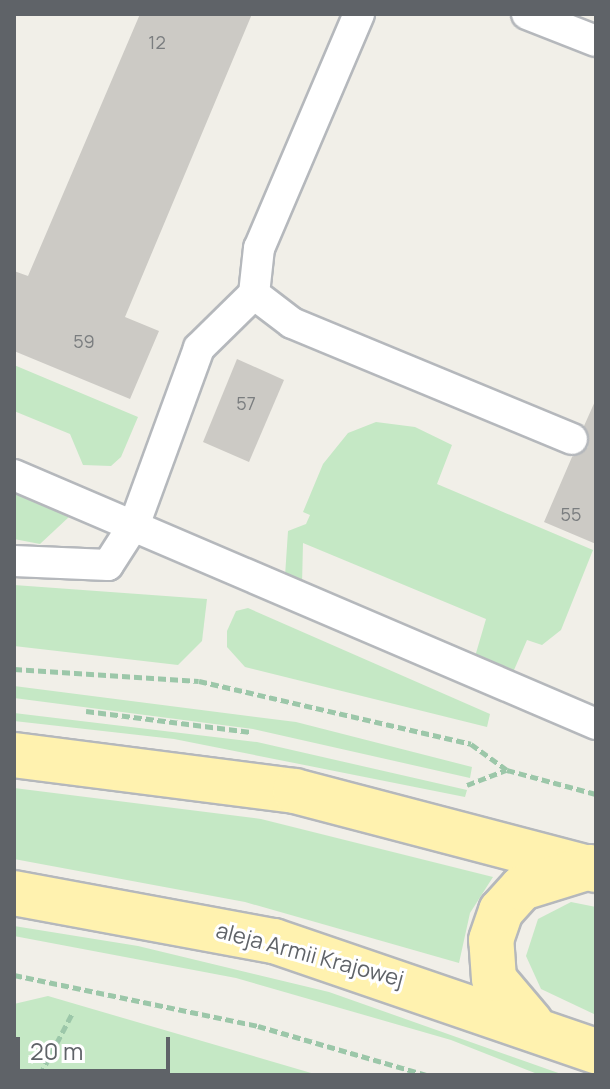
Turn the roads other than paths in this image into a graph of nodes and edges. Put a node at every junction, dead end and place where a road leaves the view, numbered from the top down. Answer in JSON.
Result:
{"nodes":[{"id":1,"x":359,"y":14,"type":"edge"},
{"id":2,"x":527,"y":14,"type":"edge"},
{"id":3,"x":596,"y":41,"type":"edge"},
{"id":4,"x":254,"y":294,"type":"junction"},
{"id":5,"x":572,"y":439,"type":"dead end"},
{"id":6,"x":14,"y":475,"type":"edge"},
{"id":7,"x":135,"y":523,"type":"junction"},
{"id":8,"x":14,"y":561,"type":"edge"},
{"id":9,"x":596,"y":724,"type":"edge"},
{"id":10,"x":14,"y":755,"type":"edge"},
{"id":11,"x":593,"y":868,"type":"edge"},
{"id":12,"x":14,"y":893,"type":"edge"},
{"id":13,"x":533,"y":1025,"type":"junction"},
{"id":14,"x":596,"y":1051,"type":"edge"}],
"edges":[{"from":1,"to":4,"type":"lane"},
{"from":2,"to":3,"type":"lane"},
{"from":4,"to":5,"type":"lane"},
{"from":4,"to":7,"type":"lane"},
{"from":6,"to":7,"type":"lane"},
{"from":7,"to":8,"type":"lane"},
{"from":7,"to":9,"type":"lane"},
{"from":10,"to":11,"type":"main road"},
{"from":11,"to":13,"type":"main road"},
{"from":12,"to":13,"type":"main road","name":"aleja Armii Krajowej"},
{"from":13,"to":14,"type":"main road","name":"aleja Armii Krajowej"}]}
